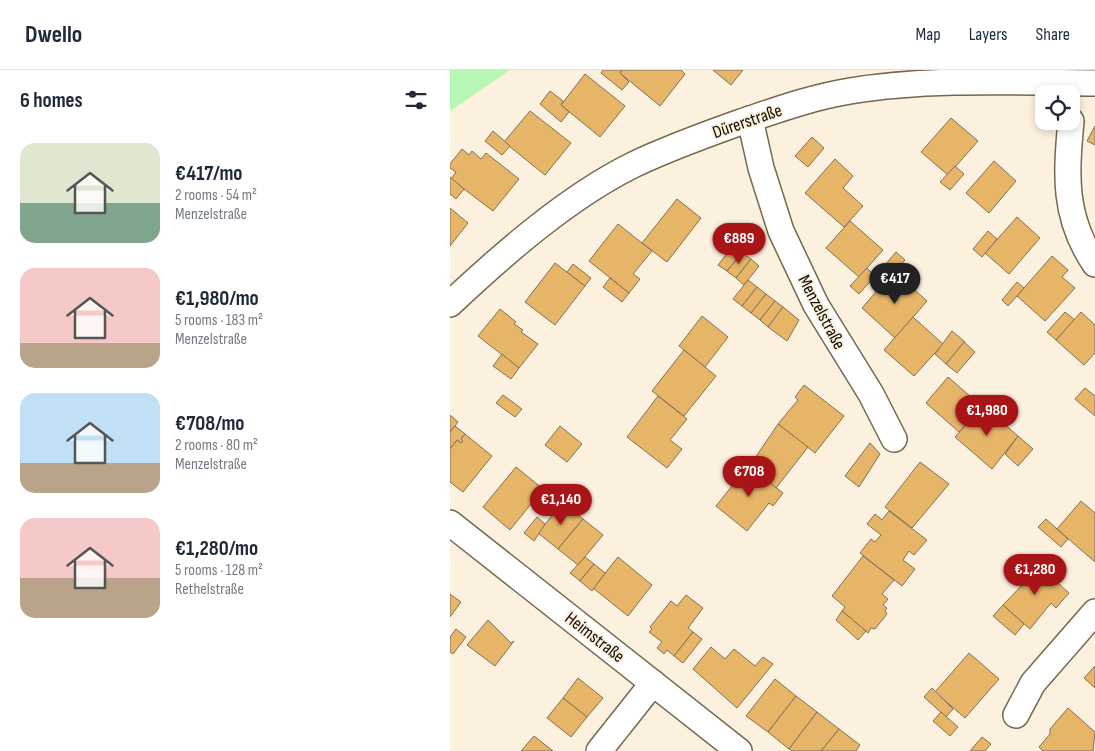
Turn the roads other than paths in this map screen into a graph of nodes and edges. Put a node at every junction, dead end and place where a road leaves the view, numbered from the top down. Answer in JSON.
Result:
{"nodes":[{"id":1,"x":1085,"y":83,"type":"edge"},
{"id":2,"x":1080,"y":95,"type":"edge"},
{"id":3,"x":750,"y":119,"type":"junction"},
{"id":4,"x":1070,"y":130,"type":"edge"},
{"id":5,"x":1095,"y":264,"type":"edge"},
{"id":6,"x":450,"y":304,"type":"edge"},
{"id":7,"x":894,"y":439,"type":"dead end"},
{"id":8,"x":450,"y":523,"type":"edge"},
{"id":9,"x":1095,"y":612,"type":"edge"},
{"id":10,"x":653,"y":683,"type":"junction"},
{"id":11,"x":1016,"y":715,"type":"dead end"},
{"id":12,"x":599,"y":751,"type":"edge"},
{"id":13,"x":740,"y":751,"type":"edge"}],
"edges":[{"from":1,"to":2,"type":"street"},
{"from":1,"to":3,"type":"street","name":"Dürerstraße"},
{"from":3,"to":6,"type":"street","name":"Dürerstraße"},
{"from":3,"to":7,"type":"street","name":"Menzelstraße"},
{"from":4,"to":5,"type":"street"},
{"from":8,"to":10,"type":"street","name":"Heimstraße"},
{"from":9,"to":11,"type":"street"},
{"from":10,"to":12,"type":"street"},
{"from":10,"to":13,"type":"street","name":"Heimstraße"}]}
